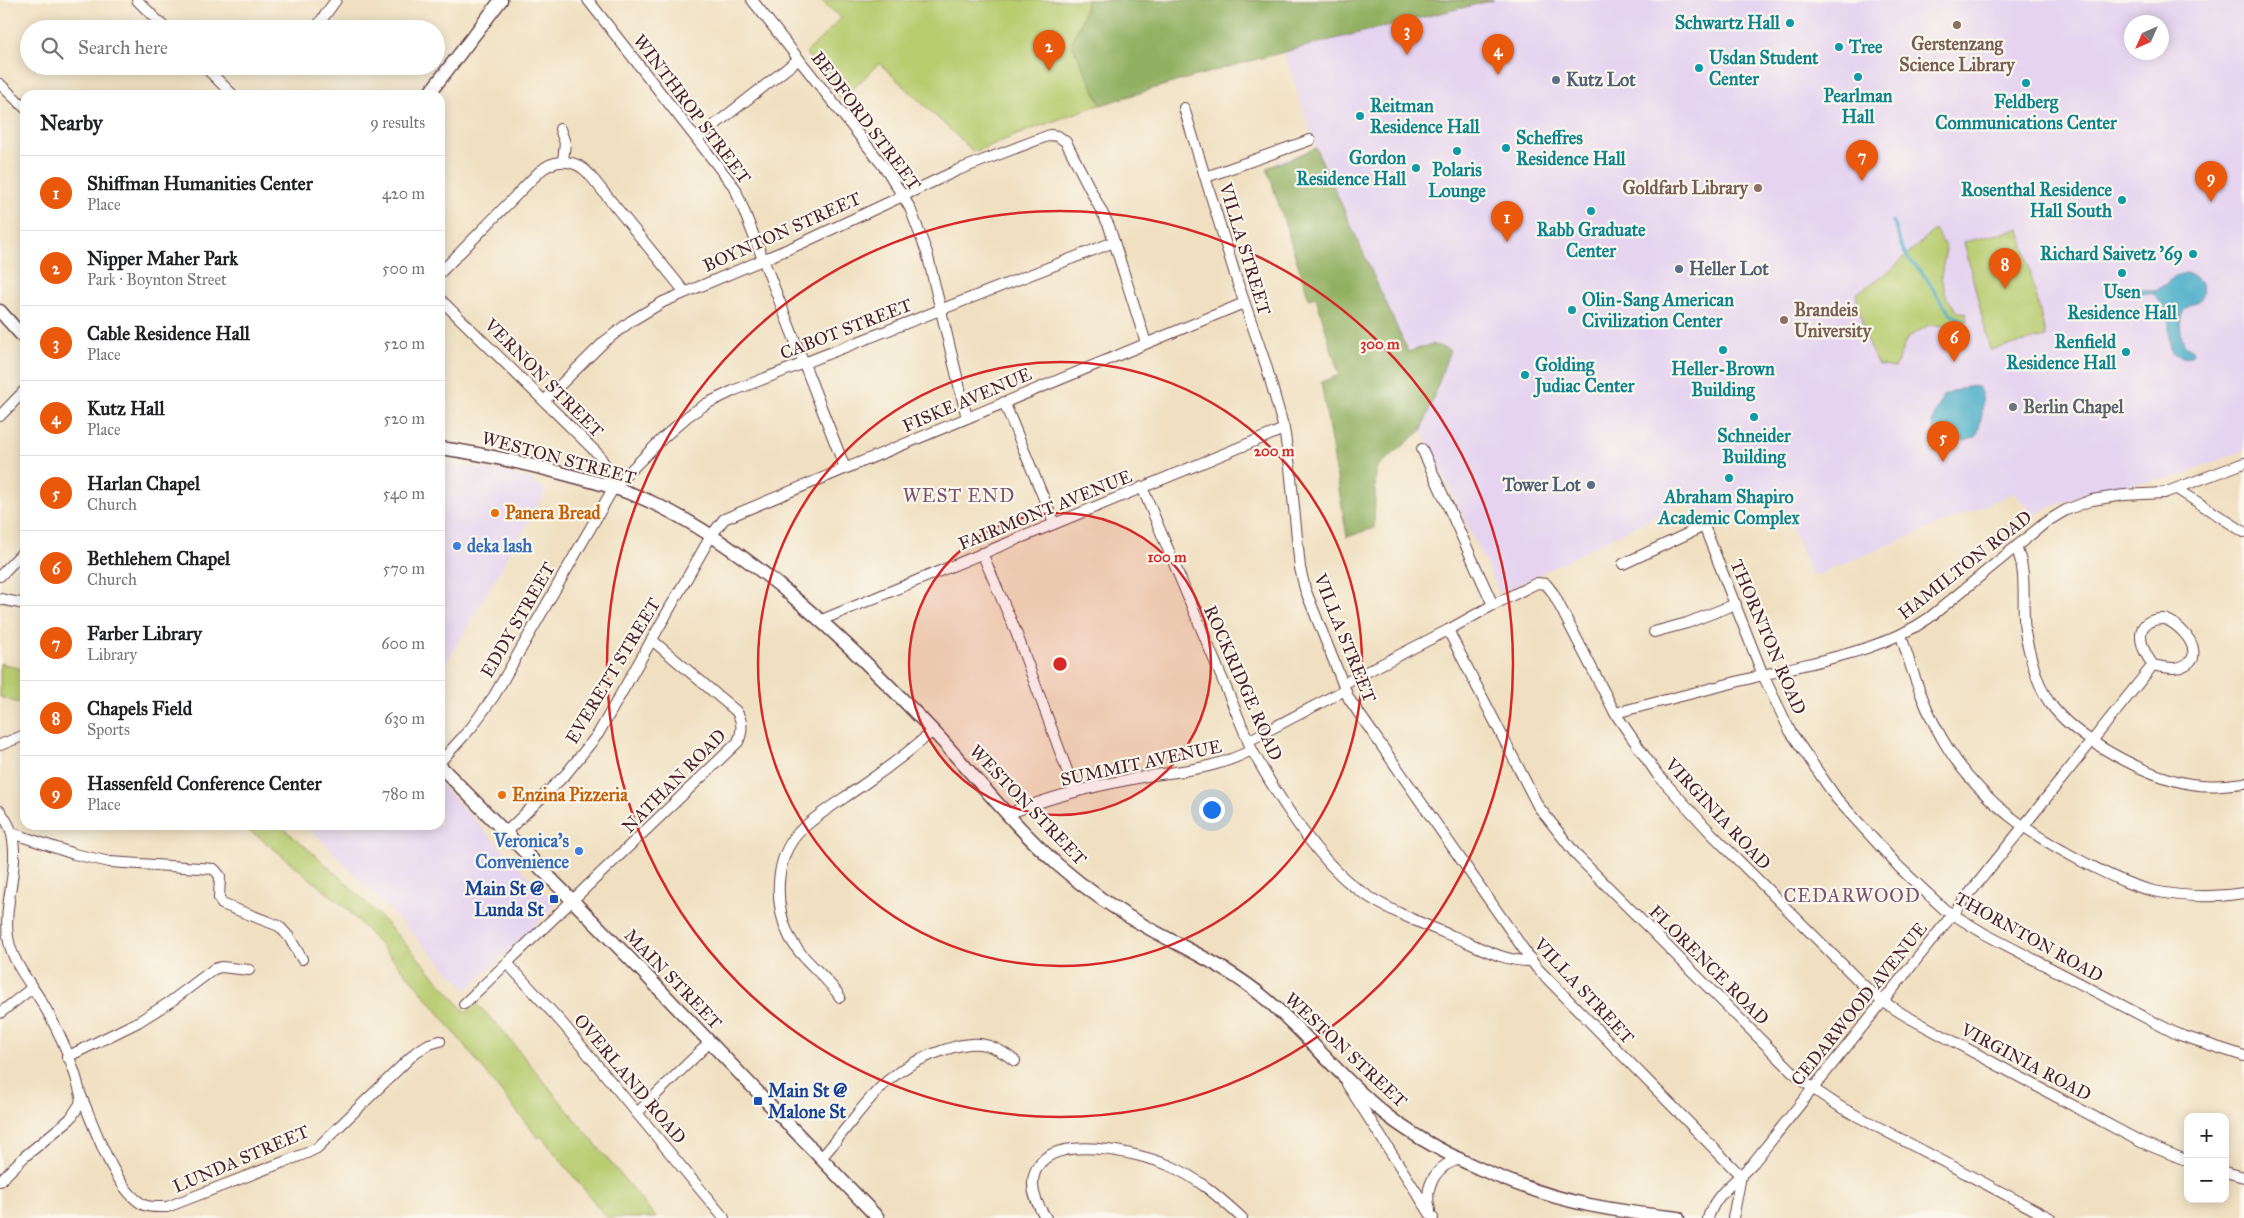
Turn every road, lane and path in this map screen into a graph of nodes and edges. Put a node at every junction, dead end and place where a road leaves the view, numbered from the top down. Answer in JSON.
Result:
{"nodes":[{"id":1,"x":137,"y":0,"type":"edge"},
{"id":2,"x":336,"y":0,"type":"edge"},
{"id":3,"x":501,"y":0,"type":"edge"},
{"id":4,"x":588,"y":0,"type":"edge"},
{"id":5,"x":752,"y":0,"type":"edge"},
{"id":6,"x":157,"y":20,"type":"edge"},
{"id":7,"x":322,"y":20,"type":"edge"},
{"id":8,"x":799,"y":59,"type":"junction"},
{"id":9,"x":445,"y":73,"type":"edge"},
{"id":10,"x":213,"y":75,"type":"edge"},
{"id":11,"x":443,"y":75,"type":"edge"},
{"id":12,"x":0,"y":84,"type":"edge"},
{"id":13,"x":228,"y":90,"type":"edge"},
{"id":14,"x":432,"y":90,"type":"edge"},
{"id":15,"x":20,"y":103,"type":"edge"},
{"id":16,"x":1184,"y":108,"type":"dead end"},
{"id":17,"x":560,"y":129,"type":"dead end"},
{"id":18,"x":698,"y":138,"type":"junction"},
{"id":19,"x":1310,"y":140,"type":"dead end"},
{"id":20,"x":563,"y":161,"type":"junction"},
{"id":21,"x":1206,"y":176,"type":"junction"},
{"id":22,"x":904,"y":196,"type":"junction"},
{"id":23,"x":1114,"y":242,"type":"junction"},
{"id":24,"x":763,"y":260,"type":"junction"},
{"id":25,"x":445,"y":268,"type":"edge"},
{"id":26,"x":684,"y":291,"type":"junction"},
{"id":27,"x":1244,"y":303,"type":"junction"},
{"id":28,"x":445,"y":304,"type":"edge"},
{"id":29,"x":940,"y":310,"type":"junction"},
{"id":30,"x":1,"y":312,"type":"edge"},
{"id":31,"x":20,"y":326,"type":"edge"},
{"id":32,"x":20,"y":333,"type":"edge"},
{"id":33,"x":1146,"y":343,"type":"junction"},
{"id":34,"x":804,"y":363,"type":"junction"},
{"id":35,"x":20,"y":395,"type":"edge"},
{"id":36,"x":544,"y":401,"type":"junction"},
{"id":37,"x":1004,"y":402,"type":"junction"},
{"id":38,"x":0,"y":416,"type":"edge"},
{"id":39,"x":967,"y":418,"type":"junction"},
{"id":40,"x":1284,"y":429,"type":"junction"},
{"id":41,"x":445,"y":449,"type":"edge"},
{"id":42,"x":1422,"y":450,"type":"dead end"},
{"id":43,"x":2244,"y":463,"type":"edge"},
{"id":44,"x":845,"y":468,"type":"junction"},
{"id":45,"x":614,"y":487,"type":"junction"},
{"id":46,"x":1142,"y":487,"type":"junction"},
{"id":47,"x":2177,"y":489,"type":"junction"},
{"id":48,"x":1054,"y":523,"type":"junction"},
{"id":49,"x":2244,"y":532,"type":"edge"},
{"id":50,"x":711,"y":536,"type":"junction"},
{"id":51,"x":2016,"y":548,"type":"junction"},
{"id":52,"x":982,"y":553,"type":"junction"},
{"id":53,"x":20,"y":555,"type":"edge"},
{"id":54,"x":1623,"y":564,"type":"dead end"},
{"id":55,"x":0,"y":576,"type":"edge"},
{"id":56,"x":1543,"y":582,"type":"joint"},
{"id":57,"x":0,"y":599,"type":"edge"},
{"id":58,"x":20,"y":603,"type":"edge"},
{"id":59,"x":1736,"y":604,"type":"junction"},
{"id":60,"x":1493,"y":605,"type":"junction"},
{"id":61,"x":819,"y":621,"type":"junction"},
{"id":62,"x":1448,"y":630,"type":"junction"},
{"id":63,"x":1654,"y":632,"type":"dead end"},
{"id":64,"x":1902,"y":634,"type":"junction"},
{"id":65,"x":652,"y":640,"type":"junction"},
{"id":66,"x":2153,"y":665,"type":"junction"},
{"id":67,"x":1763,"y":675,"type":"junction"},
{"id":68,"x":1344,"y":687,"type":"junction"},
{"id":69,"x":1616,"y":713,"type":"junction"},
{"id":70,"x":933,"y":731,"type":"junction"},
{"id":71,"x":20,"y":737,"type":"edge"},
{"id":72,"x":2092,"y":740,"type":"junction"},
{"id":73,"x":0,"y":745,"type":"edge"},
{"id":74,"x":1250,"y":746,"type":"junction"},
{"id":75,"x":445,"y":757,"type":"edge"},
{"id":76,"x":445,"y":771,"type":"edge"},
{"id":77,"x":2244,"y":783,"type":"edge"},
{"id":78,"x":1075,"y":792,"type":"junction"},
{"id":79,"x":0,"y":811,"type":"edge"},
{"id":80,"x":1008,"y":814,"type":"junction"},
{"id":81,"x":2022,"y":827,"type":"junction"},
{"id":82,"x":505,"y":832,"type":"junction"},
{"id":83,"x":12,"y":833,"type":"junction"},
{"id":84,"x":2244,"y":893,"type":"edge"},
{"id":85,"x":573,"y":901,"type":"junction"},
{"id":86,"x":1952,"y":915,"type":"junction"},
{"id":87,"x":302,"y":959,"type":"dead end"},
{"id":88,"x":1531,"y":961,"type":"junction"},
{"id":89,"x":508,"y":964,"type":"junction"},
{"id":90,"x":249,"y":970,"type":"dead end"},
{"id":91,"x":32,"y":988,"type":"junction"},
{"id":92,"x":840,"y":997,"type":"dead end"},
{"id":93,"x":1882,"y":1000,"type":"junction"},
{"id":94,"x":464,"y":1004,"type":"dead end"},
{"id":95,"x":0,"y":1013,"type":"edge"},
{"id":96,"x":440,"y":1041,"type":"dead end"},
{"id":97,"x":710,"y":1042,"type":"junction"},
{"id":98,"x":2244,"y":1056,"type":"edge"},
{"id":99,"x":68,"y":1057,"type":"junction"},
{"id":100,"x":1328,"y":1060,"type":"junction"},
{"id":101,"x":1015,"y":1061,"type":"dead end"},
{"id":102,"x":1812,"y":1088,"type":"junction"},
{"id":103,"x":81,"y":1096,"type":"junction"},
{"id":104,"x":637,"y":1113,"type":"junction"},
{"id":105,"x":821,"y":1158,"type":"junction"},
{"id":106,"x":1461,"y":1159,"type":"junction"},
{"id":107,"x":2184,"y":1159,"type":"edge"},
{"id":108,"x":2229,"y":1173,"type":"edge"},
{"id":109,"x":1741,"y":1176,"type":"junction"},
{"id":110,"x":2244,"y":1177,"type":"edge"},
{"id":111,"x":0,"y":1181,"type":"edge"},
{"id":112,"x":1645,"y":1216,"type":"edge"},
{"id":113,"x":724,"y":1218,"type":"edge"},
{"id":114,"x":878,"y":1218,"type":"edge"},
{"id":115,"x":1046,"y":1218,"type":"edge"},
{"id":116,"x":1242,"y":1218,"type":"edge"},
{"id":117,"x":1433,"y":1218,"type":"edge"},
{"id":118,"x":1678,"y":1218,"type":"edge"},
{"id":119,"x":1708,"y":1218,"type":"edge"},
{"id":120,"x":1733,"y":1218,"type":"edge"},
{"id":121,"x":2050,"y":1218,"type":"edge"}],
"edges":[{"from":1,"to":6,"type":"street"},
{"from":2,"to":7,"type":"street"},
{"from":3,"to":9,"type":"main road"},
{"from":4,"to":18,"type":"street","name":"WINTHROP STREET"},
{"from":5,"to":8,"type":"street","name":"BEDFORD STREET"},
{"from":8,"to":18,"type":"street"},
{"from":8,"to":22,"type":"street","name":"BEDFORD STREET"},
{"from":10,"to":13,"type":"street"},
{"from":11,"to":14,"type":"main road"},
{"from":12,"to":15,"type":"street"},
{"from":16,"to":21,"type":"street","name":"VILLA STREET"},
{"from":17,"to":20,"type":"street"},
{"from":18,"to":24,"type":"street","name":"WINTHROP STREET"},
{"from":19,"to":21,"type":"street"},
{"from":20,"to":25,"type":"street"},
{"from":20,"to":26,"type":"street"},
{"from":21,"to":27,"type":"street","name":"VILLA STREET"},
{"from":22,"to":23,"type":"street","name":"BOYNTON STREET"},
{"from":22,"to":24,"type":"street","name":"BOYNTON STREET"},
{"from":22,"to":29,"type":"street","name":"BEDFORD STREET"},
{"from":23,"to":29,"type":"street","name":"CABOT STREET"},
{"from":23,"to":33,"type":"street"},
{"from":24,"to":26,"type":"street","name":"BOYNTON STREET"},
{"from":24,"to":34,"type":"street","name":"WINTHROP STREET"},
{"from":26,"to":36,"type":"street","name":"BOYNTON STREET"},
{"from":27,"to":33,"type":"street","name":"FISKE AVENUE"},
{"from":27,"to":40,"type":"street","name":"VILLA STREET"},
{"from":28,"to":36,"type":"street","name":"VERNON STREET"},
{"from":29,"to":34,"type":"street","name":"CABOT STREET"},
{"from":29,"to":39,"type":"street","name":"BEDFORD STREET"},
{"from":30,"to":31,"type":"main road"},
{"from":30,"to":32,"type":"main road"},
{"from":33,"to":37,"type":"street","name":"FISKE AVENUE"},
{"from":34,"to":44,"type":"street","name":"WINTHROP STREET"},
{"from":34,"to":45,"type":"street","name":"CABOT STREET"},
{"from":35,"to":38,"type":"street"},
{"from":36,"to":45,"type":"street","name":"VERNON STREET"},
{"from":37,"to":39,"type":"street","name":"FISKE AVENUE"},
{"from":37,"to":48,"type":"street"},
{"from":39,"to":44,"type":"street","name":"FISKE AVENUE"},
{"from":40,"to":46,"type":"street","name":"FAIRMONT AVENUE"},
{"from":40,"to":68,"type":"street","name":"VILLA STREET"},
{"from":41,"to":45,"type":"main road","name":"WESTON STREET"},
{"from":42,"to":60,"type":"street"},
{"from":43,"to":47,"type":"street","name":"HAMILTON ROAD"},
{"from":44,"to":50,"type":"street","name":"FISKE AVENUE"},
{"from":45,"to":50,"type":"main road","name":"WESTON STREET"},
{"from":45,"to":75,"type":"street","name":"EDDY STREET"},
{"from":46,"to":48,"type":"street","name":"FAIRMONT AVENUE"},
{"from":46,"to":74,"type":"street","name":"ROCKRIDGE ROAD"},
{"from":47,"to":49,"type":"street"},
{"from":47,"to":51,"type":"street","name":"HAMILTON ROAD"},
{"from":48,"to":52,"type":"street","name":"FAIRMONT AVENUE"},
{"from":50,"to":61,"type":"main road","name":"WESTON STREET"},
{"from":50,"to":65,"type":"street","name":"EVERETT STREET"},
{"from":51,"to":64,"type":"street","name":"HAMILTON ROAD"},
{"from":51,"to":72,"type":"street"},
{"from":52,"to":61,"type":"street","name":"FAIRMONT AVENUE"},
{"from":52,"to":78,"type":"street"},
{"from":53,"to":55,"type":"street"},
{"from":54,"to":59,"type":"street","name":"THORNTON ROAD"},
{"from":56,"to":60,"type":"street","name":"SUMMIT AVENUE"},
{"from":56,"to":69,"type":"street","name":"VIRGINIA ROAD"},
{"from":57,"to":58,"type":"street"},
{"from":59,"to":63,"type":"street"},
{"from":59,"to":67,"type":"street","name":"THORNTON ROAD"},
{"from":60,"to":62,"type":"street","name":"SUMMIT AVENUE"},
{"from":61,"to":70,"type":"main road","name":"WESTON STREET"},
{"from":62,"to":68,"type":"street","name":"SUMMIT AVENUE"},
{"from":62,"to":102,"type":"street","name":"FLORENCE ROAD"},
{"from":64,"to":67,"type":"street","name":"HAMILTON ROAD"},
{"from":64,"to":81,"type":"street"},
{"from":65,"to":82,"type":"street","name":"EVERETT STREET"},
{"from":65,"to":85,"type":"street","name":"NATHAN ROAD"},
{"from":66,"to":66,"type":"street"},
{"from":66,"to":72,"type":"street","name":"CEDARWOOD AVENUE"},
{"from":67,"to":69,"type":"street","name":"HAMILTON ROAD"},
{"from":67,"to":86,"type":"street","name":"THORNTON ROAD"},
{"from":68,"to":74,"type":"street","name":"SUMMIT AVENUE"},
{"from":68,"to":88,"type":"street","name":"VILLA STREET"},
{"from":69,"to":93,"type":"street","name":"VIRGINIA ROAD"},
{"from":70,"to":80,"type":"main road","name":"WESTON STREET"},
{"from":70,"to":92,"type":"street"},
{"from":71,"to":73,"type":"street"},
{"from":72,"to":77,"type":"street"},
{"from":72,"to":81,"type":"street","name":"CEDARWOOD AVENUE"},
{"from":74,"to":78,"type":"street","name":"SUMMIT AVENUE"},
{"from":74,"to":88,"type":"street","name":"ROCKRIDGE ROAD"},
{"from":76,"to":82,"type":"main road","name":"MAIN STREET"},
{"from":78,"to":80,"type":"street","name":"SUMMIT AVENUE"},
{"from":79,"to":83,"type":"street"},
{"from":80,"to":100,"type":"main road","name":"WESTON STREET"},
{"from":81,"to":84,"type":"street"},
{"from":81,"to":86,"type":"street","name":"CEDARWOOD AVENUE"},
{"from":82,"to":85,"type":"main road","name":"MAIN STREET"},
{"from":83,"to":87,"type":"street"},
{"from":83,"to":91,"type":"street","name":"LUNDA STREET"},
{"from":85,"to":89,"type":"street"},
{"from":85,"to":97,"type":"main road","name":"MAIN STREET"},
{"from":86,"to":93,"type":"street","name":"CEDARWOOD AVENUE"},
{"from":86,"to":98,"type":"street","name":"THORNTON ROAD"},
{"from":88,"to":109,"type":"street","name":"VILLA STREET"},
{"from":89,"to":94,"type":"street"},
{"from":89,"to":104,"type":"street","name":"OVERLAND ROAD"},
{"from":90,"to":99,"type":"street"},
{"from":91,"to":95,"type":"street"},
{"from":91,"to":99,"type":"street","name":"LUNDA STREET"},
{"from":93,"to":102,"type":"street","name":"CEDARWOOD AVENUE"},
{"from":93,"to":107,"type":"street","name":"VIRGINIA ROAD"},
{"from":96,"to":103,"type":"street","name":"LUNDA STREET"},
{"from":97,"to":104,"type":"street"},
{"from":97,"to":105,"type":"main road","name":"MAIN STREET"},
{"from":99,"to":103,"type":"street","name":"LUNDA STREET"},
{"from":100,"to":106,"type":"main road","name":"WESTON STREET"},
{"from":100,"to":117,"type":"street"},
{"from":101,"to":105,"type":"street"},
{"from":102,"to":109,"type":"street","name":"CEDARWOOD AVENUE"},
{"from":102,"to":121,"type":"street","name":"FLORENCE ROAD"},
{"from":103,"to":111,"type":"street"},
{"from":104,"to":113,"type":"street","name":"OVERLAND ROAD"},
{"from":105,"to":114,"type":"main road","name":"MAIN STREET"},
{"from":106,"to":112,"type":"main road","name":"WESTON STREET"},
{"from":106,"to":117,"type":"street"},
{"from":108,"to":110,"type":"street"},
{"from":109,"to":119,"type":"street","name":"CEDARWOOD AVENUE"},
{"from":109,"to":120,"type":"street","name":"CEDARWOOD AVENUE"},
{"from":112,"to":118,"type":"main road","name":"WESTON STREET"},
{"from":115,"to":116,"type":"street"}]}
